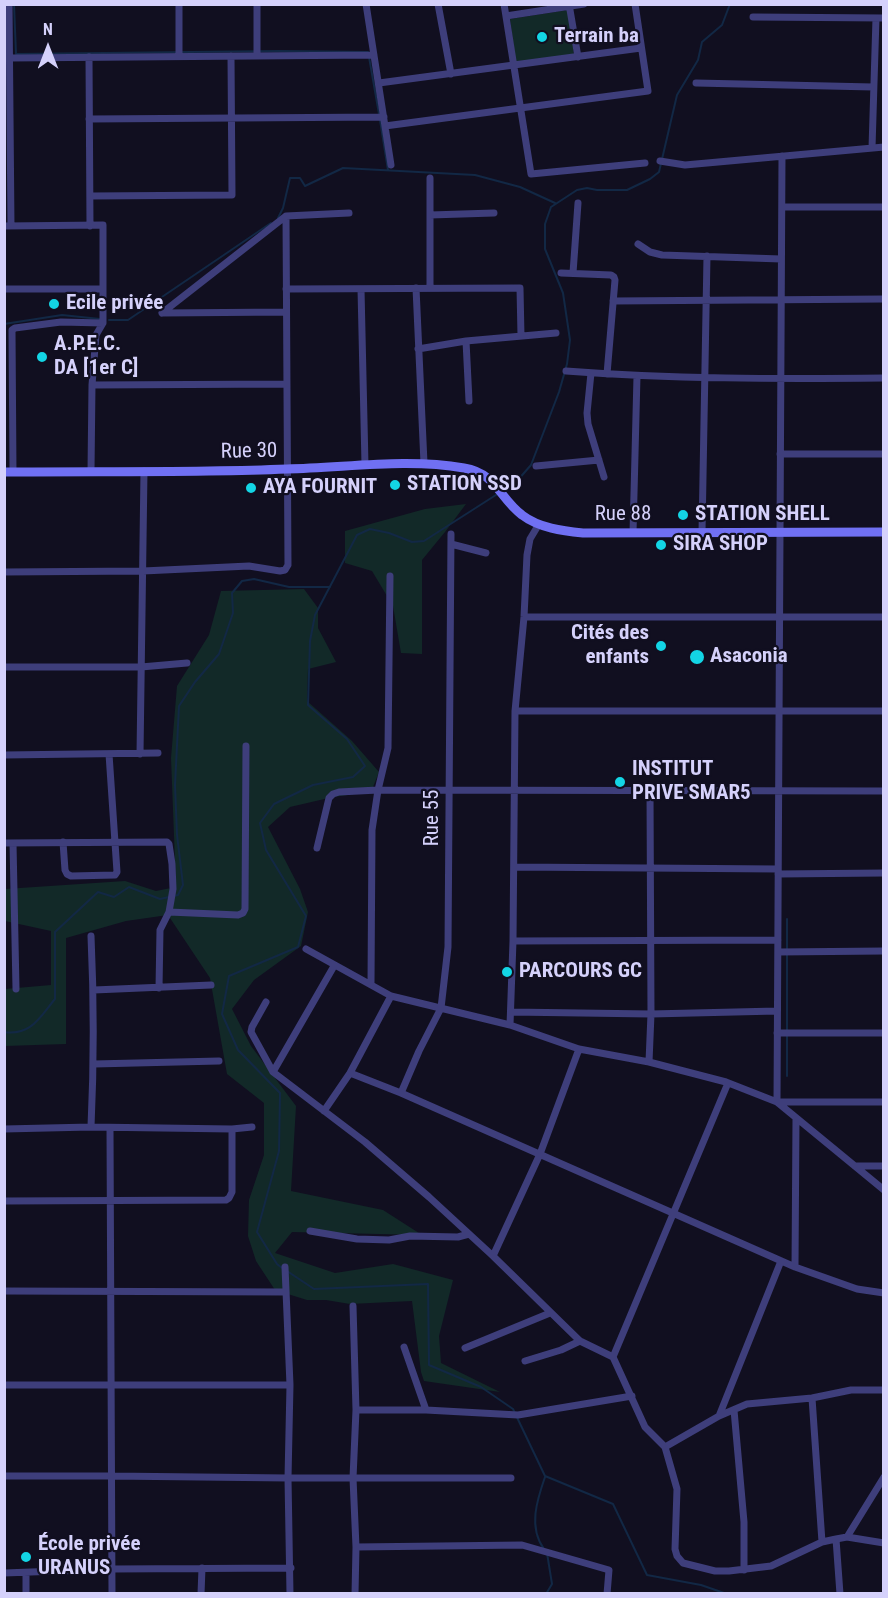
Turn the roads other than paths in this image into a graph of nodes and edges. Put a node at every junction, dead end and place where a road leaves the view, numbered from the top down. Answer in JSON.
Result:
{"nodes":[{"id":1,"x":9,"y":4,"type":"edge"},
{"id":2,"x":179,"y":4,"type":"edge"},
{"id":3,"x":257,"y":4,"type":"edge"},
{"id":4,"x":366,"y":4,"type":"edge"},
{"id":5,"x":438,"y":4,"type":"edge"},
{"id":6,"x":504,"y":4,"type":"edge"},
{"id":7,"x":584,"y":4,"type":"edge"},
{"id":8,"x":634,"y":4,"type":"edge"},
{"id":9,"x":569,"y":6,"type":"edge"},
{"id":10,"x":506,"y":16,"type":"junction"},
{"id":11,"x":753,"y":17,"type":"dead end"},
{"id":12,"x":880,"y":18,"type":"edge"},
{"id":13,"x":641,"y":48,"type":"junction"},
{"id":14,"x":374,"y":55,"type":"junction"},
{"id":15,"x":179,"y":56,"type":"junction"},
{"id":16,"x":231,"y":56,"type":"junction"},
{"id":17,"x":257,"y":56,"type":"junction"},
{"id":18,"x":89,"y":57,"type":"junction"},
{"id":19,"x":578,"y":57,"type":"junction"},
{"id":20,"x":10,"y":58,"type":"junction"},
{"id":21,"x":514,"y":65,"type":"junction"},
{"id":22,"x":451,"y":74,"type":"junction"},
{"id":23,"x":379,"y":83,"type":"junction"},
{"id":24,"x":696,"y":83,"type":"dead end"},
{"id":25,"x":873,"y":87,"type":"junction"},
{"id":26,"x":521,"y":108,"type":"junction"},
{"id":27,"x":384,"y":117,"type":"junction"},
{"id":28,"x":231,"y":118,"type":"junction"},
{"id":29,"x":89,"y":119,"type":"junction"},
{"id":30,"x":385,"y":126,"type":"junction"},
{"id":31,"x":884,"y":147,"type":"edge"},
{"id":32,"x":872,"y":148,"type":"junction"},
{"id":33,"x":782,"y":156,"type":"junction"},
{"id":34,"x":660,"y":161,"type":"dead end"},
{"id":35,"x":645,"y":163,"type":"dead end"},
{"id":36,"x":391,"y":165,"type":"dead end"},
{"id":37,"x":430,"y":178,"type":"dead end"},
{"id":38,"x":90,"y":196,"type":"junction"},
{"id":39,"x":578,"y":203,"type":"dead end"},
{"id":40,"x":782,"y":207,"type":"junction"},
{"id":41,"x":884,"y":207,"type":"edge"},
{"id":42,"x":349,"y":213,"type":"dead end"},
{"id":43,"x":494,"y":213,"type":"dead end"},
{"id":44,"x":430,"y":215,"type":"junction"},
{"id":45,"x":286,"y":216,"type":"junction"},
{"id":46,"x":8,"y":226,"type":"edge"},
{"id":47,"x":90,"y":226,"type":"junction"},
{"id":48,"x":638,"y":244,"type":"dead end"},
{"id":49,"x":707,"y":256,"type":"junction"},
{"id":50,"x":781,"y":259,"type":"junction"},
{"id":51,"x":561,"y":273,"type":"dead end"},
{"id":52,"x":573,"y":273,"type":"junction"},
{"id":53,"x":416,"y":288,"type":"junction"},
{"id":54,"x":430,"y":288,"type":"junction"},
{"id":55,"x":4,"y":289,"type":"edge"},
{"id":56,"x":103,"y":289,"type":"junction"},
{"id":57,"x":286,"y":289,"type":"junction"},
{"id":58,"x":361,"y":289,"type":"junction"},
{"id":59,"x":884,"y":299,"type":"edge"},
{"id":60,"x":708,"y":300,"type":"junction"},
{"id":61,"x":781,"y":300,"type":"junction"},
{"id":62,"x":613,"y":301,"type":"junction"},
{"id":63,"x":286,"y":312,"type":"junction"},
{"id":64,"x":103,"y":323,"type":"junction"},
{"id":65,"x":556,"y":333,"type":"dead end"},
{"id":66,"x":521,"y":336,"type":"junction"},
{"id":67,"x":466,"y":341,"type":"junction"},
{"id":68,"x":418,"y":349,"type":"junction"},
{"id":69,"x":566,"y":371,"type":"dead end"},
{"id":70,"x":591,"y":373,"type":"junction"},
{"id":71,"x":607,"y":374,"type":"junction"},
{"id":72,"x":637,"y":376,"type":"junction"},
{"id":73,"x":706,"y":378,"type":"junction"},
{"id":74,"x":884,"y":378,"type":"edge"},
{"id":75,"x":781,"y":379,"type":"junction"},
{"id":76,"x":287,"y":384,"type":"junction"},
{"id":77,"x":92,"y":385,"type":"junction"},
{"id":78,"x":469,"y":401,"type":"dead end"},
{"id":79,"x":780,"y":454,"type":"junction"},
{"id":80,"x":884,"y":454,"type":"edge"},
{"id":81,"x":598,"y":460,"type":"junction"},
{"id":82,"x":424,"y":463,"type":"junction"},
{"id":83,"x":364,"y":465,"type":"junction"},
{"id":84,"x":536,"y":465,"type":"dead end"},
{"id":85,"x":288,"y":470,"type":"junction"},
{"id":86,"x":91,"y":471,"type":"junction"},
{"id":87,"x":144,"y":471,"type":"junction"},
{"id":88,"x":9,"y":472,"type":"edge"},
{"id":89,"x":604,"y":477,"type":"dead end"},
{"id":90,"x":491,"y":480,"type":"joint"},
{"id":91,"x":539,"y":524,"type":"junction"},
{"id":92,"x":702,"y":532,"type":"junction"},
{"id":93,"x":884,"y":532,"type":"edge"},
{"id":94,"x":633,"y":533,"type":"junction"},
{"id":95,"x":780,"y":533,"type":"junction"},
{"id":96,"x":452,"y":534,"type":"dead end"},
{"id":97,"x":452,"y":544,"type":"junction"},
{"id":98,"x":486,"y":554,"type":"dead end"},
{"id":99,"x":143,"y":571,"type":"junction"},
{"id":100,"x":4,"y":572,"type":"edge"},
{"id":101,"x":390,"y":576,"type":"dead end"},
{"id":102,"x":524,"y":617,"type":"junction"},
{"id":103,"x":779,"y":617,"type":"junction"},
{"id":104,"x":884,"y":617,"type":"edge"},
{"id":105,"x":187,"y":663,"type":"dead end"},
{"id":106,"x":4,"y":667,"type":"edge"},
{"id":107,"x":141,"y":667,"type":"junction"},
{"id":108,"x":515,"y":711,"type":"junction"},
{"id":109,"x":779,"y":711,"type":"junction"},
{"id":110,"x":884,"y":711,"type":"edge"},
{"id":111,"x":246,"y":746,"type":"dead end"},
{"id":112,"x":158,"y":753,"type":"dead end"},
{"id":113,"x":108,"y":754,"type":"junction"},
{"id":114,"x":140,"y":754,"type":"junction"},
{"id":115,"x":4,"y":755,"type":"edge"},
{"id":116,"x":378,"y":790,"type":"junction"},
{"id":117,"x":450,"y":790,"type":"junction"},
{"id":118,"x":514,"y":790,"type":"junction"},
{"id":119,"x":650,"y":791,"type":"junction"},
{"id":120,"x":778,"y":791,"type":"junction"},
{"id":121,"x":884,"y":791,"type":"edge"},
{"id":122,"x":63,"y":842,"type":"junction"},
{"id":123,"x":9,"y":843,"type":"edge"},
{"id":124,"x":115,"y":843,"type":"junction"},
{"id":125,"x":316,"y":848,"type":"dead end"},
{"id":126,"x":514,"y":867,"type":"junction"},
{"id":127,"x":651,"y":868,"type":"junction"},
{"id":128,"x":778,"y":871,"type":"junction"},
{"id":129,"x":884,"y":873,"type":"edge"},
{"id":130,"x":169,"y":912,"type":"junction"},
{"id":131,"x":91,"y":936,"type":"dead end"},
{"id":132,"x":777,"y":940,"type":"junction"},
{"id":133,"x":513,"y":941,"type":"junction"},
{"id":134,"x":651,"y":942,"type":"junction"},
{"id":135,"x":306,"y":949,"type":"dead end"},
{"id":136,"x":884,"y":951,"type":"edge"},
{"id":137,"x":777,"y":952,"type":"junction"},
{"id":138,"x":334,"y":966,"type":"junction"},
{"id":139,"x":371,"y":984,"type":"junction"},
{"id":140,"x":211,"y":985,"type":"dead end"},
{"id":141,"x":16,"y":988,"type":"dead end"},
{"id":142,"x":159,"y":988,"type":"junction"},
{"id":143,"x":94,"y":990,"type":"junction"},
{"id":144,"x":391,"y":996,"type":"junction"},
{"id":145,"x":266,"y":1002,"type":"dead end"},
{"id":146,"x":441,"y":1008,"type":"junction"},
{"id":147,"x":777,"y":1011,"type":"junction"},
{"id":148,"x":511,"y":1012,"type":"junction"},
{"id":149,"x":651,"y":1014,"type":"junction"},
{"id":150,"x":510,"y":1025,"type":"junction"},
{"id":151,"x":777,"y":1033,"type":"junction"},
{"id":152,"x":884,"y":1033,"type":"edge"},
{"id":153,"x":579,"y":1048,"type":"junction"},
{"id":154,"x":219,"y":1061,"type":"dead end"},
{"id":155,"x":649,"y":1062,"type":"junction"},
{"id":156,"x":94,"y":1065,"type":"junction"},
{"id":157,"x":273,"y":1072,"type":"junction"},
{"id":158,"x":350,"y":1072,"type":"junction"},
{"id":159,"x":728,"y":1083,"type":"junction"},
{"id":160,"x":401,"y":1093,"type":"junction"},
{"id":161,"x":777,"y":1102,"type":"junction"},
{"id":162,"x":884,"y":1102,"type":"edge"},
{"id":163,"x":324,"y":1111,"type":"junction"},
{"id":164,"x":796,"y":1118,"type":"junction"},
{"id":165,"x":92,"y":1127,"type":"junction"},
{"id":166,"x":252,"y":1127,"type":"dead end"},
{"id":167,"x":110,"y":1128,"type":"junction"},
{"id":168,"x":4,"y":1129,"type":"edge"},
{"id":169,"x":232,"y":1129,"type":"junction"},
{"id":170,"x":540,"y":1154,"type":"junction"},
{"id":171,"x":855,"y":1166,"type":"junction"},
{"id":172,"x":884,"y":1166,"type":"edge"},
{"id":173,"x":884,"y":1190,"type":"edge"},
{"id":174,"x":110,"y":1200,"type":"junction"},
{"id":175,"x":4,"y":1201,"type":"edge"},
{"id":176,"x":674,"y":1214,"type":"junction"},
{"id":177,"x":310,"y":1231,"type":"dead end"},
{"id":178,"x":469,"y":1234,"type":"junction"},
{"id":179,"x":493,"y":1256,"type":"junction"},
{"id":180,"x":781,"y":1261,"type":"junction"},
{"id":181,"x":795,"y":1267,"type":"junction"},
{"id":182,"x":285,"y":1268,"type":"dead end"},
{"id":183,"x":4,"y":1291,"type":"edge"},
{"id":184,"x":111,"y":1292,"type":"junction"},
{"id":185,"x":286,"y":1292,"type":"junction"},
{"id":186,"x":884,"y":1293,"type":"edge"},
{"id":187,"x":353,"y":1306,"type":"dead end"},
{"id":188,"x":550,"y":1313,"type":"junction"},
{"id":189,"x":580,"y":1341,"type":"junction"},
{"id":190,"x":404,"y":1347,"type":"dead end"},
{"id":191,"x":465,"y":1348,"type":"dead end"},
{"id":192,"x":613,"y":1357,"type":"junction"},
{"id":193,"x":525,"y":1361,"type":"dead end"},
{"id":194,"x":111,"y":1384,"type":"junction"},
{"id":195,"x":4,"y":1385,"type":"edge"},
{"id":196,"x":290,"y":1385,"type":"junction"},
{"id":197,"x":884,"y":1390,"type":"edge"},
{"id":198,"x":632,"y":1396,"type":"junction"},
{"id":199,"x":812,"y":1398,"type":"junction"},
{"id":200,"x":356,"y":1410,"type":"junction"},
{"id":201,"x":426,"y":1410,"type":"junction"},
{"id":202,"x":734,"y":1410,"type":"junction"},
{"id":203,"x":719,"y":1416,"type":"junction"},
{"id":204,"x":665,"y":1447,"type":"junction"},
{"id":205,"x":4,"y":1476,"type":"edge"},
{"id":206,"x":111,"y":1476,"type":"junction"},
{"id":207,"x":884,"y":1477,"type":"edge"},
{"id":208,"x":288,"y":1478,"type":"junction"},
{"id":209,"x":353,"y":1478,"type":"junction"},
{"id":210,"x":511,"y":1478,"type":"dead end"},
{"id":211,"x":848,"y":1537,"type":"junction"},
{"id":212,"x":836,"y":1539,"type":"junction"},
{"id":213,"x":822,"y":1542,"type":"junction"},
{"id":214,"x":884,"y":1543,"type":"edge"},
{"id":215,"x":356,"y":1547,"type":"junction"},
{"id":216,"x":202,"y":1568,"type":"junction"},
{"id":217,"x":291,"y":1568,"type":"junction"},
{"id":218,"x":112,"y":1569,"type":"junction"},
{"id":219,"x":744,"y":1570,"type":"junction"},
{"id":220,"x":4,"y":1573,"type":"edge"},
{"id":221,"x":26,"y":1573,"type":"junction"},
{"id":222,"x":26,"y":1593,"type":"edge"},
{"id":223,"x":112,"y":1593,"type":"edge"},
{"id":224,"x":201,"y":1593,"type":"edge"},
{"id":225,"x":290,"y":1593,"type":"edge"},
{"id":226,"x":356,"y":1593,"type":"edge"},
{"id":227,"x":607,"y":1593,"type":"edge"},
{"id":228,"x":840,"y":1593,"type":"edge"}],
"edges":[{"from":1,"to":20,"type":"street"},
{"from":2,"to":15,"type":"street"},
{"from":3,"to":17,"type":"street"},
{"from":4,"to":14,"type":"street"},
{"from":5,"to":22,"type":"street"},
{"from":6,"to":10,"type":"street"},
{"from":7,"to":9,"type":"street"},
{"from":8,"to":13,"type":"street"},
{"from":9,"to":10,"type":"street"},
{"from":9,"to":19,"type":"street"},
{"from":10,"to":21,"type":"street"},
{"from":11,"to":12,"type":"street"},
{"from":12,"to":25,"type":"street"},
{"from":13,"to":19,"type":"street"},
{"from":13,"to":26,"type":"street"},
{"from":14,"to":17,"type":"street"},
{"from":14,"to":23,"type":"street"},
{"from":15,"to":16,"type":"street"},
{"from":15,"to":18,"type":"street"},
{"from":16,"to":17,"type":"street"},
{"from":16,"to":28,"type":"street"},
{"from":18,"to":20,"type":"street"},
{"from":18,"to":29,"type":"street"},
{"from":19,"to":21,"type":"street"},
{"from":20,"to":46,"type":"street"},
{"from":21,"to":22,"type":"street"},
{"from":21,"to":26,"type":"street"},
{"from":22,"to":23,"type":"street"},
{"from":23,"to":27,"type":"street"},
{"from":24,"to":25,"type":"street"},
{"from":25,"to":32,"type":"street"},
{"from":26,"to":30,"type":"street"},
{"from":26,"to":35,"type":"street"},
{"from":27,"to":28,"type":"street"},
{"from":27,"to":30,"type":"street"},
{"from":28,"to":29,"type":"street"},
{"from":28,"to":38,"type":"street"},
{"from":29,"to":38,"type":"street"},
{"from":30,"to":36,"type":"street"},
{"from":31,"to":32,"type":"street"},
{"from":32,"to":33,"type":"street"},
{"from":33,"to":34,"type":"street"},
{"from":33,"to":40,"type":"street"},
{"from":37,"to":44,"type":"street"},
{"from":38,"to":47,"type":"street"},
{"from":39,"to":52,"type":"street"},
{"from":40,"to":41,"type":"street"},
{"from":40,"to":50,"type":"street"},
{"from":42,"to":45,"type":"street"},
{"from":43,"to":44,"type":"street"},
{"from":44,"to":54,"type":"street"},
{"from":45,"to":57,"type":"street"},
{"from":45,"to":63,"type":"street"},
{"from":46,"to":47,"type":"street"},
{"from":47,"to":56,"type":"street"},
{"from":48,"to":49,"type":"street"},
{"from":49,"to":50,"type":"street"},
{"from":49,"to":60,"type":"street"},
{"from":50,"to":61,"type":"street"},
{"from":51,"to":52,"type":"street"},
{"from":52,"to":62,"type":"street"},
{"from":53,"to":54,"type":"street"},
{"from":53,"to":58,"type":"street"},
{"from":53,"to":68,"type":"street"},
{"from":54,"to":66,"type":"street"},
{"from":55,"to":56,"type":"street"},
{"from":56,"to":64,"type":"street"},
{"from":57,"to":58,"type":"street"},
{"from":57,"to":63,"type":"street"},
{"from":58,"to":83,"type":"street"},
{"from":59,"to":61,"type":"street"},
{"from":60,"to":61,"type":"street"},
{"from":60,"to":62,"type":"street"},
{"from":60,"to":73,"type":"street"},
{"from":61,"to":75,"type":"street"},
{"from":62,"to":71,"type":"street"},
{"from":63,"to":76,"type":"street"},
{"from":64,"to":77,"type":"street"},
{"from":64,"to":88,"type":"street"},
{"from":65,"to":66,"type":"street"},
{"from":66,"to":67,"type":"street"},
{"from":67,"to":68,"type":"street"},
{"from":67,"to":78,"type":"street"},
{"from":68,"to":82,"type":"street"},
{"from":69,"to":70,"type":"street"},
{"from":70,"to":71,"type":"street"},
{"from":70,"to":81,"type":"street"},
{"from":71,"to":72,"type":"street"},
{"from":72,"to":73,"type":"street"},
{"from":72,"to":94,"type":"street"},
{"from":73,"to":75,"type":"street"},
{"from":73,"to":92,"type":"street"},
{"from":74,"to":75,"type":"street"},
{"from":75,"to":79,"type":"street"},
{"from":76,"to":77,"type":"street"},
{"from":76,"to":85,"type":"street"},
{"from":77,"to":86,"type":"street"},
{"from":79,"to":80,"type":"street"},
{"from":79,"to":95,"type":"street"},
{"from":81,"to":84,"type":"street"},
{"from":81,"to":89,"type":"street"},
{"from":82,"to":83,"type":"main road","name":"Rue 30"},
{"from":82,"to":90,"type":"main road","name":"Rue 30"},
{"from":83,"to":85,"type":"main road","name":"Rue 30"},
{"from":85,"to":87,"type":"main road","name":"Rue 30"},
{"from":85,"to":99,"type":"street"},
{"from":86,"to":87,"type":"main road","name":"Rue 30"},
{"from":86,"to":88,"type":"main road","name":"Rue 30"},
{"from":87,"to":99,"type":"street"},
{"from":90,"to":91,"type":"main road","name":"Rue 88"},
{"from":91,"to":94,"type":"main road","name":"Rue 88"},
{"from":91,"to":102,"type":"street"},
{"from":92,"to":94,"type":"main road","name":"Rue 88"},
{"from":92,"to":95,"type":"main road","name":"Rue 88"},
{"from":93,"to":95,"type":"main road","name":"Rue 88"},
{"from":95,"to":103,"type":"street"},
{"from":96,"to":97,"type":"street","name":"Rue 55"},
{"from":97,"to":98,"type":"street"},
{"from":97,"to":117,"type":"street","name":"Rue 55"},
{"from":99,"to":100,"type":"street"},
{"from":99,"to":107,"type":"street"},
{"from":101,"to":116,"type":"street"},
{"from":102,"to":103,"type":"street"},
{"from":102,"to":108,"type":"street"},
{"from":103,"to":104,"type":"street"},
{"from":103,"to":109,"type":"street"},
{"from":105,"to":107,"type":"street"},
{"from":106,"to":107,"type":"street"},
{"from":107,"to":114,"type":"street"},
{"from":108,"to":109,"type":"street"},
{"from":108,"to":118,"type":"street"},
{"from":109,"to":110,"type":"street"},
{"from":109,"to":120,"type":"street"},
{"from":111,"to":130,"type":"street"},
{"from":112,"to":114,"type":"street"},
{"from":113,"to":114,"type":"street"},
{"from":113,"to":115,"type":"street"},
{"from":113,"to":124,"type":"street"},
{"from":116,"to":117,"type":"street"},
{"from":116,"to":125,"type":"street"},
{"from":116,"to":139,"type":"street"},
{"from":117,"to":118,"type":"street"},
{"from":117,"to":146,"type":"street","name":"Rue 55"},
{"from":118,"to":119,"type":"street"},
{"from":118,"to":126,"type":"street"},
{"from":119,"to":120,"type":"street"},
{"from":119,"to":127,"type":"street"},
{"from":120,"to":121,"type":"street"},
{"from":120,"to":128,"type":"street"},
{"from":122,"to":123,"type":"street"},
{"from":122,"to":124,"type":"street"},
{"from":122,"to":124,"type":"street"},
{"from":123,"to":141,"type":"street"},
{"from":124,"to":130,"type":"street"},
{"from":126,"to":127,"type":"street"},
{"from":126,"to":133,"type":"street"},
{"from":127,"to":128,"type":"street"},
{"from":127,"to":134,"type":"street"},
{"from":128,"to":129,"type":"street"},
{"from":128,"to":132,"type":"street"},
{"from":130,"to":142,"type":"street"},
{"from":131,"to":143,"type":"street"},
{"from":132,"to":134,"type":"street"},
{"from":132,"to":137,"type":"street"},
{"from":133,"to":134,"type":"street"},
{"from":133,"to":148,"type":"street"},
{"from":134,"to":149,"type":"street"},
{"from":135,"to":138,"type":"street"},
{"from":136,"to":137,"type":"street"},
{"from":137,"to":147,"type":"street"},
{"from":138,"to":139,"type":"street"},
{"from":138,"to":157,"type":"street"},
{"from":139,"to":144,"type":"street"},
{"from":140,"to":142,"type":"street"},
{"from":142,"to":143,"type":"street"},
{"from":143,"to":156,"type":"street"},
{"from":144,"to":146,"type":"street"},
{"from":144,"to":158,"type":"street"},
{"from":145,"to":157,"type":"street"},
{"from":146,"to":150,"type":"street"},
{"from":146,"to":160,"type":"street","name":"Rue 55"},
{"from":147,"to":149,"type":"street"},
{"from":147,"to":151,"type":"street"},
{"from":148,"to":149,"type":"street"},
{"from":148,"to":150,"type":"street"},
{"from":149,"to":155,"type":"street"},
{"from":150,"to":153,"type":"street"},
{"from":151,"to":152,"type":"street"},
{"from":151,"to":161,"type":"street"},
{"from":153,"to":155,"type":"street"},
{"from":153,"to":170,"type":"street"},
{"from":154,"to":156,"type":"street"},
{"from":155,"to":159,"type":"street"},
{"from":156,"to":165,"type":"street"},
{"from":157,"to":163,"type":"street"},
{"from":158,"to":160,"type":"street"},
{"from":158,"to":163,"type":"street"},
{"from":159,"to":161,"type":"street"},
{"from":159,"to":176,"type":"street"},
{"from":160,"to":170,"type":"street"},
{"from":161,"to":162,"type":"street"},
{"from":161,"to":164,"type":"street"},
{"from":163,"to":178,"type":"street"},
{"from":164,"to":171,"type":"street"},
{"from":164,"to":181,"type":"street"},
{"from":165,"to":167,"type":"street"},
{"from":165,"to":168,"type":"street"},
{"from":166,"to":169,"type":"street"},
{"from":167,"to":169,"type":"street"},
{"from":167,"to":174,"type":"street"},
{"from":169,"to":174,"type":"street"},
{"from":170,"to":176,"type":"street"},
{"from":170,"to":179,"type":"street"},
{"from":171,"to":172,"type":"street"},
{"from":171,"to":173,"type":"street"},
{"from":174,"to":175,"type":"street"},
{"from":174,"to":184,"type":"street"},
{"from":176,"to":180,"type":"street"},
{"from":176,"to":192,"type":"street"},
{"from":177,"to":178,"type":"street"},
{"from":178,"to":179,"type":"street"},
{"from":179,"to":188,"type":"street"},
{"from":180,"to":181,"type":"street"},
{"from":180,"to":203,"type":"street"},
{"from":181,"to":186,"type":"street"},
{"from":182,"to":185,"type":"street"},
{"from":183,"to":184,"type":"street"},
{"from":184,"to":185,"type":"street"},
{"from":184,"to":194,"type":"street"},
{"from":185,"to":196,"type":"street"},
{"from":187,"to":200,"type":"street"},
{"from":188,"to":189,"type":"street"},
{"from":188,"to":191,"type":"street"},
{"from":189,"to":192,"type":"street"},
{"from":189,"to":193,"type":"street"},
{"from":190,"to":201,"type":"street"},
{"from":192,"to":198,"type":"street"},
{"from":194,"to":195,"type":"street"},
{"from":194,"to":196,"type":"street"},
{"from":194,"to":206,"type":"street"},
{"from":196,"to":208,"type":"street"},
{"from":197,"to":199,"type":"street"},
{"from":198,"to":201,"type":"street"},
{"from":198,"to":204,"type":"street"},
{"from":199,"to":202,"type":"street"},
{"from":199,"to":213,"type":"street"},
{"from":200,"to":201,"type":"street"},
{"from":200,"to":209,"type":"street"},
{"from":202,"to":203,"type":"street"},
{"from":202,"to":219,"type":"street"},
{"from":203,"to":204,"type":"street"},
{"from":204,"to":219,"type":"street"},
{"from":205,"to":206,"type":"street"},
{"from":206,"to":208,"type":"street"},
{"from":206,"to":218,"type":"street"},
{"from":207,"to":211,"type":"street"},
{"from":208,"to":209,"type":"street"},
{"from":208,"to":217,"type":"street"},
{"from":209,"to":210,"type":"street"},
{"from":209,"to":215,"type":"street"},
{"from":211,"to":212,"type":"street"},
{"from":211,"to":214,"type":"street"},
{"from":212,"to":213,"type":"street"},
{"from":212,"to":228,"type":"street"},
{"from":213,"to":219,"type":"street"},
{"from":215,"to":226,"type":"street"},
{"from":215,"to":227,"type":"street"},
{"from":216,"to":217,"type":"street"},
{"from":216,"to":218,"type":"street"},
{"from":216,"to":224,"type":"street"},
{"from":217,"to":225,"type":"street"},
{"from":218,"to":221,"type":"street"},
{"from":218,"to":223,"type":"street"},
{"from":220,"to":221,"type":"street"},
{"from":221,"to":222,"type":"street"}]}
